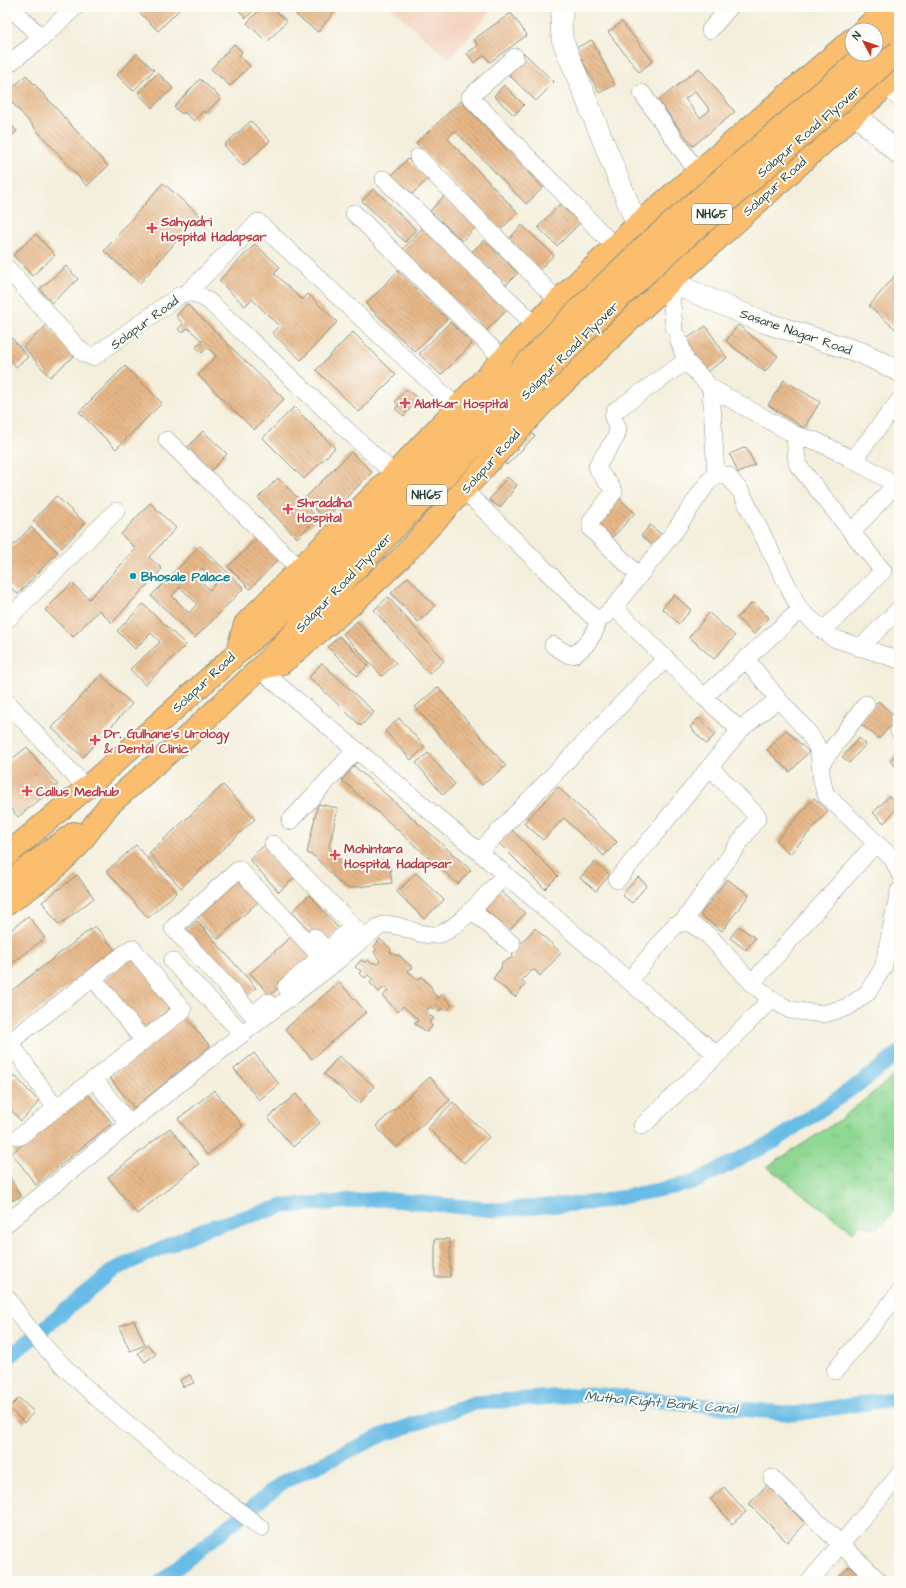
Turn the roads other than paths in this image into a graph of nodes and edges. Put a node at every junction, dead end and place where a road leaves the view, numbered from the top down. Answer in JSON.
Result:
{"nodes":[{"id":1,"x":10,"y":7,"type":"edge"},
{"id":2,"x":75,"y":7,"type":"edge"},
{"id":3,"x":730,"y":7,"type":"edge"},
{"id":4,"x":890,"y":7,"type":"edge"},
{"id":5,"x":561,"y":8,"type":"edge"},
{"id":6,"x":872,"y":22,"type":"edge"},
{"id":7,"x":899,"y":25,"type":"edge"},
{"id":8,"x":710,"y":30,"type":"dead end"},
{"id":9,"x":42,"y":38,"type":"junction"},
{"id":10,"x":884,"y":38,"type":"edge"},
{"id":11,"x":844,"y":46,"type":"edge"},
{"id":12,"x":899,"y":51,"type":"edge"},
{"id":13,"x":515,"y":57,"type":"dead end"},
{"id":14,"x":857,"y":62,"type":"edge"},
{"id":15,"x":7,"y":65,"type":"edge"},
{"id":16,"x":894,"y":86,"type":"edge"},
{"id":17,"x":642,"y":93,"type":"dead end"},
{"id":18,"x":854,"y":113,"type":"junction"},
{"id":19,"x":899,"y":154,"type":"edge"},
{"id":20,"x":418,"y":157,"type":"dead end"},
{"id":21,"x":698,"y":173,"type":"junction"},
{"id":22,"x":384,"y":179,"type":"dead end"},
{"id":23,"x":354,"y":213,"type":"dead end"},
{"id":24,"x":638,"y":225,"type":"junction"},
{"id":25,"x":615,"y":247,"type":"junction"},
{"id":26,"x":7,"y":268,"type":"edge"},
{"id":27,"x":670,"y":282,"type":"junction"},
{"id":28,"x":188,"y":292,"type":"junction"},
{"id":29,"x":558,"y":301,"type":"junction"},
{"id":30,"x":535,"y":325,"type":"junction"},
{"id":31,"x":686,"y":361,"type":"junction"},
{"id":32,"x":899,"y":371,"type":"edge"},
{"id":33,"x":518,"y":372,"type":"junction"},
{"id":34,"x":711,"y":388,"type":"junction"},
{"id":35,"x":899,"y":401,"type":"edge"},
{"id":36,"x":457,"y":407,"type":"junction"},
{"id":37,"x":795,"y":435,"type":"junction"},
{"id":38,"x":168,"y":440,"type":"dead end"},
{"id":39,"x":854,"y":460,"type":"junction"},
{"id":40,"x":394,"y":474,"type":"junction"},
{"id":41,"x":716,"y":475,"type":"junction"},
{"id":42,"x":898,"y":485,"type":"edge"},
{"id":43,"x":464,"y":490,"type":"junction"},
{"id":44,"x":116,"y":511,"type":"dead end"},
{"id":45,"x":852,"y":532,"type":"junction"},
{"id":46,"x":300,"y":569,"type":"junction"},
{"id":47,"x":638,"y":575,"type":"junction"},
{"id":48,"x":614,"y":607,"type":"junction"},
{"id":49,"x":899,"y":609,"type":"edge"},
{"id":50,"x":800,"y":610,"type":"junction"},
{"id":51,"x":598,"y":619,"type":"junction"},
{"id":52,"x":7,"y":620,"type":"edge"},
{"id":53,"x":823,"y":631,"type":"junction"},
{"id":54,"x":553,"y":644,"type":"dead end"},
{"id":55,"x":860,"y":648,"type":"junction"},
{"id":56,"x":237,"y":652,"type":"junction"},
{"id":57,"x":666,"y":658,"type":"junction"},
{"id":58,"x":746,"y":659,"type":"junction"},
{"id":59,"x":899,"y":660,"type":"edge"},
{"id":60,"x":259,"y":669,"type":"junction"},
{"id":61,"x":704,"y":697,"type":"junction"},
{"id":62,"x":778,"y":699,"type":"junction"},
{"id":63,"x":7,"y":702,"type":"edge"},
{"id":64,"x":866,"y":704,"type":"dead end"},
{"id":65,"x":899,"y":720,"type":"edge"},
{"id":66,"x":740,"y":730,"type":"junction"},
{"id":67,"x":899,"y":731,"type":"edge"},
{"id":68,"x":356,"y":750,"type":"junction"},
{"id":69,"x":820,"y":765,"type":"junction"},
{"id":70,"x":710,"y":767,"type":"junction"},
{"id":71,"x":86,"y":788,"type":"junction"},
{"id":72,"x":109,"y":805,"type":"junction"},
{"id":73,"x":290,"y":821,"type":"dead end"},
{"id":74,"x":876,"y":843,"type":"junction"},
{"id":75,"x":274,"y":844,"type":"dead end"},
{"id":76,"x":479,"y":852,"type":"junction"},
{"id":77,"x":7,"y":855,"type":"edge"},
{"id":78,"x":897,"y":859,"type":"edge"},
{"id":79,"x":247,"y":864,"type":"dead end"},
{"id":80,"x":505,"y":875,"type":"junction"},
{"id":81,"x":617,"y":880,"type":"dead end"},
{"id":82,"x":7,"y":883,"type":"edge"},
{"id":83,"x":899,"y":891,"type":"edge"},
{"id":84,"x":7,"y":904,"type":"edge"},
{"id":85,"x":471,"y":910,"type":"junction"},
{"id":86,"x":682,"y":923,"type":"junction"},
{"id":87,"x":359,"y":932,"type":"junction"},
{"id":88,"x":512,"y":944,"type":"dead end"},
{"id":89,"x":172,"y":961,"type":"dead end"},
{"id":90,"x":326,"y":962,"type":"junction"},
{"id":91,"x":94,"y":979,"type":"junction"},
{"id":92,"x":629,"y":981,"type":"junction"},
{"id":93,"x":752,"y":983,"type":"junction"},
{"id":94,"x":772,"y":999,"type":"junction"},
{"id":95,"x":242,"y":1033,"type":"junction"},
{"id":96,"x":143,"y":1040,"type":"junction"},
{"id":97,"x":8,"y":1043,"type":"edge"},
{"id":98,"x":717,"y":1055,"type":"junction"},
{"id":99,"x":94,"y":1079,"type":"junction"},
{"id":100,"x":56,"y":1109,"type":"junction"},
{"id":101,"x":129,"y":1124,"type":"junction"},
{"id":102,"x":642,"y":1126,"type":"dead end"},
{"id":103,"x":19,"y":1136,"type":"dead end"},
{"id":104,"x":7,"y":1223,"type":"edge"},
{"id":105,"x":899,"y":1293,"type":"edge"},
{"id":106,"x":7,"y":1298,"type":"edge"},
{"id":107,"x":835,"y":1370,"type":"dead end"},
{"id":108,"x":899,"y":1474,"type":"edge"},
{"id":109,"x":772,"y":1478,"type":"dead end"},
{"id":110,"x":261,"y":1528,"type":"dead end"},
{"id":111,"x":840,"y":1545,"type":"junction"},
{"id":112,"x":810,"y":1581,"type":"edge"},
{"id":113,"x":879,"y":1581,"type":"edge"}],
"edges":[{"from":1,"to":9,"type":"street"},
{"from":2,"to":9,"type":"street"},
{"from":3,"to":8,"type":"street"},
{"from":4,"to":6,"type":"main road"},
{"from":5,"to":24,"type":"street"},
{"from":7,"to":10,"type":"main road"},
{"from":9,"to":15,"type":"street"},
{"from":11,"to":21,"type":"main road","name":"Solapur Road"},
{"from":12,"to":33,"type":"main road","name":"Solapur Road Flyover","number":"NH65","bridge":true},
{"from":13,"to":25,"type":"street"},
{"from":14,"to":33,"type":"main road","name":"Solapur Road Flyover","number":"NH65","bridge":true},
{"from":16,"to":18,"type":"main road","name":"Solapur Road"},
{"from":17,"to":21,"type":"street"},
{"from":18,"to":19,"type":"street"},
{"from":18,"to":27,"type":"main road","name":"Solapur Road"},
{"from":20,"to":29,"type":"street"},
{"from":21,"to":24,"type":"main road","name":"Solapur Road"},
{"from":22,"to":30,"type":"street"},
{"from":23,"to":33,"type":"street"},
{"from":24,"to":25,"type":"main road","name":"Solapur Road"},
{"from":24,"to":27,"type":"street"},
{"from":25,"to":29,"type":"main road","name":"Solapur Road"},
{"from":26,"to":28,"type":"street","name":"Solapur Road"},
{"from":27,"to":31,"type":"street"},
{"from":27,"to":32,"type":"street","name":"Sasane Nagar Road"},
{"from":27,"to":43,"type":"main road","name":"Solapur Road"},
{"from":28,"to":36,"type":"street"},
{"from":28,"to":40,"type":"street","name":"Solapur Road"},
{"from":29,"to":30,"type":"main road","name":"Solapur Road"},
{"from":30,"to":33,"type":"main road","name":"Solapur Road"},
{"from":31,"to":34,"type":"street"},
{"from":31,"to":47,"type":"street"},
{"from":33,"to":36,"type":"main road","name":"Solapur Road"},
{"from":33,"to":56,"type":"main road","name":"Solapur Road Flyover","number":"NH65"},
{"from":33,"to":60,"type":"main road","name":"Solapur Road Flyover","number":"NH65"},
{"from":34,"to":37,"type":"street"},
{"from":34,"to":41,"type":"street"},
{"from":35,"to":39,"type":"street"},
{"from":36,"to":40,"type":"main road","name":"Solapur Road"},
{"from":37,"to":39,"type":"street"},
{"from":37,"to":45,"type":"street"},
{"from":38,"to":46,"type":"street"},
{"from":39,"to":42,"type":"street"},
{"from":40,"to":46,"type":"main road","name":"Solapur Road"},
{"from":41,"to":47,"type":"street"},
{"from":41,"to":50,"type":"street"},
{"from":42,"to":45,"type":"street"},
{"from":43,"to":51,"type":"street"},
{"from":43,"to":60,"type":"main road","name":"Solapur Road"},
{"from":44,"to":52,"type":"street"},
{"from":45,"to":53,"type":"street"},
{"from":46,"to":56,"type":"main road","name":"Solapur Road"},
{"from":47,"to":48,"type":"street"},
{"from":48,"to":51,"type":"street"},
{"from":48,"to":57,"type":"street"},
{"from":49,"to":55,"type":"street"},
{"from":50,"to":53,"type":"street"},
{"from":50,"to":58,"type":"street"},
{"from":51,"to":54,"type":"street"},
{"from":53,"to":55,"type":"street"},
{"from":55,"to":59,"type":"street"},
{"from":56,"to":71,"type":"main road","name":"Solapur Road","number":"NH65"},
{"from":57,"to":61,"type":"street"},
{"from":57,"to":76,"type":"street"},
{"from":58,"to":61,"type":"street"},
{"from":58,"to":62,"type":"street"},
{"from":60,"to":68,"type":"street"},
{"from":60,"to":72,"type":"main road","name":"Solapur Road","number":"NH65"},
{"from":61,"to":66,"type":"street"},
{"from":62,"to":66,"type":"street"},
{"from":62,"to":69,"type":"street"},
{"from":63,"to":71,"type":"street"},
{"from":64,"to":69,"type":"street"},
{"from":65,"to":67,"type":"street"},
{"from":66,"to":70,"type":"street"},
{"from":68,"to":73,"type":"street"},
{"from":68,"to":76,"type":"street"},
{"from":69,"to":74,"type":"street"},
{"from":70,"to":81,"type":"street"},
{"from":70,"to":86,"type":"street"},
{"from":71,"to":77,"type":"main road","name":"Solapur Road","number":"NH65"},
{"from":72,"to":82,"type":"main road"},
{"from":72,"to":84,"type":"main road","name":"Solapur Road","number":"NH65"},
{"from":74,"to":78,"type":"street"},
{"from":74,"to":93,"type":"street"},
{"from":75,"to":87,"type":"street"},
{"from":76,"to":80,"type":"street"},
{"from":79,"to":87,"type":"street"},
{"from":80,"to":85,"type":"street"},
{"from":80,"to":92,"type":"street"},
{"from":83,"to":94,"type":"street"},
{"from":85,"to":87,"type":"street"},
{"from":85,"to":88,"type":"street"},
{"from":86,"to":92,"type":"street"},
{"from":86,"to":93,"type":"street"},
{"from":87,"to":90,"type":"street"},
{"from":89,"to":95,"type":"street"},
{"from":90,"to":90,"type":"street"},
{"from":90,"to":95,"type":"street"},
{"from":91,"to":96,"type":"street"},
{"from":91,"to":96,"type":"street"},
{"from":91,"to":97,"type":"street"},
{"from":92,"to":98,"type":"street"},
{"from":93,"to":94,"type":"street"},
{"from":94,"to":98,"type":"street"},
{"from":95,"to":101,"type":"street"},
{"from":96,"to":99,"type":"street"},
{"from":97,"to":100,"type":"street"},
{"from":98,"to":102,"type":"street"},
{"from":99,"to":100,"type":"street"},
{"from":99,"to":101,"type":"street"},
{"from":100,"to":103,"type":"street"},
{"from":101,"to":104,"type":"street"},
{"from":105,"to":107,"type":"street"},
{"from":106,"to":110,"type":"street"},
{"from":108,"to":111,"type":"street"},
{"from":109,"to":111,"type":"street"},
{"from":111,"to":112,"type":"street"},
{"from":111,"to":113,"type":"street"}]}
